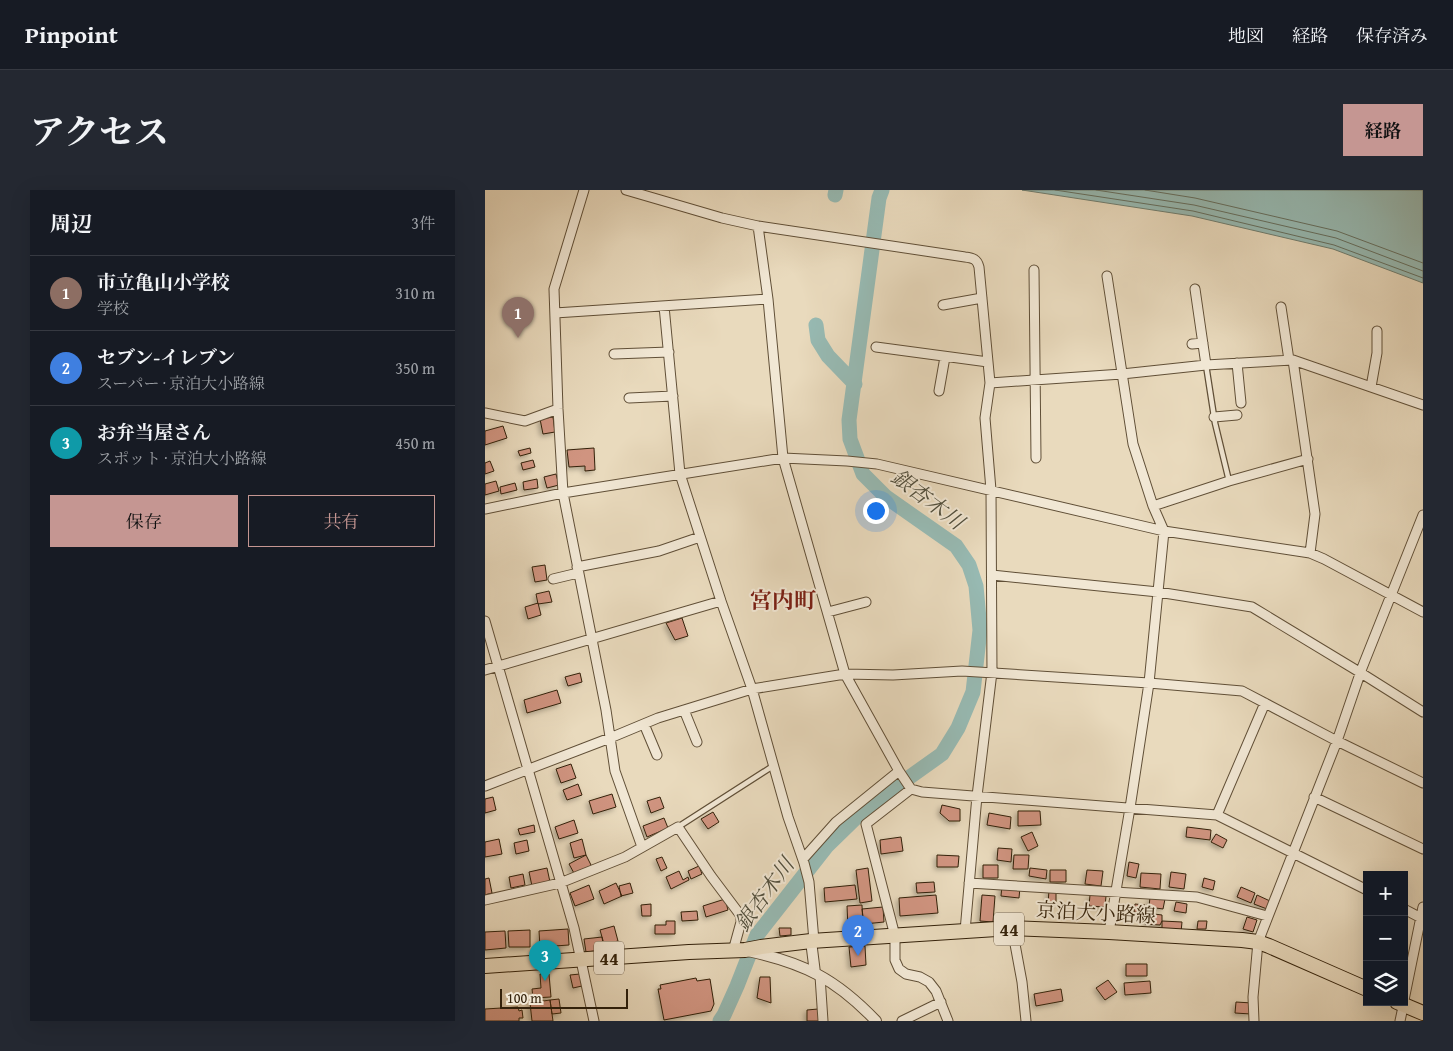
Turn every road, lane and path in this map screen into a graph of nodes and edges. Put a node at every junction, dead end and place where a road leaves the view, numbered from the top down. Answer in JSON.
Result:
{"nodes":[{"id":1,"x":584,"y":190,"type":"edge"},
{"id":2,"x":626,"y":190,"type":"edge"},
{"id":3,"x":758,"y":226,"type":"junction"},
{"id":4,"x":1034,"y":270,"type":"dead end"},
{"id":5,"x":1107,"y":276,"type":"dead end"},
{"id":6,"x":1195,"y":289,"type":"dead end"},
{"id":7,"x":982,"y":298,"type":"junction"},
{"id":8,"x":768,"y":300,"type":"junction"},
{"id":9,"x":943,"y":305,"type":"dead end"},
{"id":10,"x":664,"y":306,"type":"junction"},
{"id":11,"x":1281,"y":307,"type":"dead end"},
{"id":12,"x":555,"y":314,"type":"junction"},
{"id":13,"x":1377,"y":331,"type":"dead end"},
{"id":14,"x":1203,"y":343,"type":"junction"},
{"id":15,"x":1192,"y":344,"type":"dead end"},
{"id":16,"x":876,"y":347,"type":"dead end"},
{"id":17,"x":669,"y":352,"type":"junction"},
{"id":18,"x":614,"y":354,"type":"dead end"},
{"id":19,"x":945,"y":356,"type":"junction"},
{"id":20,"x":1291,"y":360,"type":"junction"},
{"id":21,"x":989,"y":362,"type":"junction"},
{"id":22,"x":1237,"y":363,"type":"junction"},
{"id":23,"x":1206,"y":365,"type":"junction"},
{"id":24,"x":1122,"y":374,"type":"junction"},
{"id":25,"x":1035,"y":380,"type":"junction"},
{"id":26,"x":990,"y":383,"type":"junction"},
{"id":27,"x":1371,"y":387,"type":"junction"},
{"id":28,"x":939,"y":391,"type":"dead end"},
{"id":29,"x":673,"y":396,"type":"junction"},
{"id":30,"x":629,"y":398,"type":"dead end"},
{"id":31,"x":1241,"y":402,"type":"dead end"},
{"id":32,"x":1423,"y":405,"type":"edge"},
{"id":33,"x":558,"y":408,"type":"junction"},
{"id":34,"x":485,"y":413,"type":"edge"},
{"id":35,"x":1237,"y":415,"type":"dead end"},
{"id":36,"x":1215,"y":417,"type":"junction"},
{"id":37,"x":783,"y":458,"type":"junction"},
{"id":38,"x":1036,"y":458,"type":"dead end"},
{"id":39,"x":1308,"y":459,"type":"junction"},
{"id":40,"x":680,"y":474,"type":"junction"},
{"id":41,"x":1229,"y":481,"type":"junction"},
{"id":42,"x":991,"y":490,"type":"junction"},
{"id":43,"x":563,"y":493,"type":"junction"},
{"id":44,"x":1153,"y":506,"type":"junction"},
{"id":45,"x":485,"y":509,"type":"edge"},
{"id":46,"x":1423,"y":515,"type":"edge"},
{"id":47,"x":1164,"y":531,"type":"junction"},
{"id":48,"x":700,"y":537,"type":"junction"},
{"id":49,"x":1310,"y":553,"type":"junction"},
{"id":50,"x":578,"y":570,"type":"junction"},
{"id":51,"x":991,"y":575,"type":"junction"},
{"id":52,"x":553,"y":579,"type":"dead end"},
{"id":53,"x":1158,"y":592,"type":"junction"},
{"id":54,"x":1392,"y":596,"type":"junction"},
{"id":55,"x":721,"y":602,"type":"junction"},
{"id":56,"x":866,"y":602,"type":"dead end"},
{"id":57,"x":828,"y":612,"type":"junction"},
{"id":58,"x":1423,"y":612,"type":"edge"},
{"id":59,"x":485,"y":621,"type":"edge"},
{"id":60,"x":591,"y":639,"type":"junction"},
{"id":61,"x":498,"y":667,"type":"junction"},
{"id":62,"x":485,"y":670,"type":"edge"},
{"id":63,"x":992,"y":672,"type":"junction"},
{"id":64,"x":1361,"y":673,"type":"junction"},
{"id":65,"x":845,"y":674,"type":"junction"},
{"id":66,"x":1149,"y":683,"type":"junction"},
{"id":67,"x":752,"y":690,"type":"junction"},
{"id":68,"x":1265,"y":703,"type":"junction"},
{"id":69,"x":684,"y":710,"type":"junction"},
{"id":70,"x":1423,"y":712,"type":"edge"},
{"id":71,"x":644,"y":724,"type":"junction"},
{"id":72,"x":610,"y":738,"type":"junction"},
{"id":73,"x":1337,"y":741,"type":"junction"},
{"id":74,"x":697,"y":742,"type":"dead end"},
{"id":75,"x":657,"y":755,"type":"dead end"},
{"id":76,"x":773,"y":766,"type":"junction"},
{"id":77,"x":528,"y":769,"type":"junction"},
{"id":78,"x":899,"y":771,"type":"junction"},
{"id":79,"x":1423,"y":783,"type":"edge"},
{"id":80,"x":485,"y":786,"type":"edge"},
{"id":81,"x":911,"y":789,"type":"junction"},
{"id":82,"x":977,"y":796,"type":"junction"},
{"id":83,"x":1314,"y":796,"type":"junction"},
{"id":84,"x":1130,"y":808,"type":"junction"},
{"id":85,"x":1217,"y":815,"type":"junction"},
{"id":86,"x":678,"y":827,"type":"junction"},
{"id":87,"x":642,"y":847,"type":"junction"},
{"id":88,"x":1423,"y":849,"type":"edge"},
{"id":89,"x":1292,"y":852,"type":"junction"},
{"id":90,"x":804,"y":861,"type":"junction"},
{"id":91,"x":560,"y":883,"type":"junction"},
{"id":92,"x":969,"y":883,"type":"junction"},
{"id":93,"x":1363,"y":888,"type":"edge"},
{"id":94,"x":1115,"y":892,"type":"junction"},
{"id":95,"x":485,"y":900,"type":"edge"},
{"id":96,"x":1423,"y":907,"type":"edge"},
{"id":97,"x":1408,"y":911,"type":"edge"},
{"id":98,"x":1267,"y":916,"type":"junction"},
{"id":99,"x":1421,"y":918,"type":"junction"},
{"id":100,"x":1012,"y":928,"type":"junction"},
{"id":101,"x":965,"y":932,"type":"junction"},
{"id":102,"x":1109,"y":932,"type":"junction"},
{"id":103,"x":895,"y":936,"type":"junction"},
{"id":104,"x":813,"y":941,"type":"junction"},
{"id":105,"x":1258,"y":942,"type":"junction"},
{"id":106,"x":747,"y":950,"type":"junction"},
{"id":107,"x":581,"y":960,"type":"junction"},
{"id":108,"x":485,"y":966,"type":"edge"},
{"id":109,"x":817,"y":974,"type":"junction"},
{"id":110,"x":1408,"y":975,"type":"edge"},
{"id":111,"x":1363,"y":987,"type":"edge"},
{"id":112,"x":941,"y":1002,"type":"junction"},
{"id":113,"x":1408,"y":1005,"type":"edge"},
{"id":114,"x":1402,"y":1006,"type":"edge"},
{"id":115,"x":1423,"y":1013,"type":"edge"},
{"id":116,"x":594,"y":1021,"type":"edge"},
{"id":117,"x":823,"y":1021,"type":"edge"},
{"id":118,"x":876,"y":1021,"type":"edge"},
{"id":119,"x":902,"y":1021,"type":"edge"},
{"id":120,"x":948,"y":1021,"type":"edge"},
{"id":121,"x":1026,"y":1021,"type":"edge"},
{"id":122,"x":1253,"y":1021,"type":"edge"},
{"id":123,"x":1400,"y":1021,"type":"edge"}],
"edges":[{"from":1,"to":12,"type":"street"},
{"from":2,"to":3,"type":"street"},
{"from":3,"to":7,"type":"street"},
{"from":3,"to":8,"type":"street"},
{"from":4,"to":25,"type":"street"},
{"from":5,"to":24,"type":"street"},
{"from":6,"to":14,"type":"street"},
{"from":7,"to":9,"type":"street"},
{"from":7,"to":21,"type":"street"},
{"from":8,"to":10,"type":"street"},
{"from":8,"to":37,"type":"street"},
{"from":10,"to":12,"type":"street"},
{"from":10,"to":17,"type":"street"},
{"from":11,"to":20,"type":"street"},
{"from":12,"to":33,"type":"street"},
{"from":13,"to":27,"type":"street"},
{"from":14,"to":15,"type":"street"},
{"from":14,"to":23,"type":"street"},
{"from":16,"to":19,"type":"street"},
{"from":17,"to":18,"type":"street"},
{"from":17,"to":29,"type":"street"},
{"from":19,"to":21,"type":"street"},
{"from":19,"to":28,"type":"street"},
{"from":20,"to":22,"type":"street"},
{"from":20,"to":27,"type":"street"},
{"from":20,"to":39,"type":"street"},
{"from":21,"to":26,"type":"street"},
{"from":22,"to":23,"type":"street"},
{"from":22,"to":31,"type":"street"},
{"from":23,"to":24,"type":"street"},
{"from":23,"to":36,"type":"lane"},
{"from":24,"to":25,"type":"street"},
{"from":24,"to":44,"type":"street"},
{"from":25,"to":26,"type":"street"},
{"from":25,"to":38,"type":"street"},
{"from":26,"to":42,"type":"street"},
{"from":27,"to":32,"type":"street"},
{"from":29,"to":30,"type":"street"},
{"from":29,"to":40,"type":"street"},
{"from":33,"to":34,"type":"street"},
{"from":33,"to":43,"type":"street"},
{"from":35,"to":36,"type":"street"},
{"from":36,"to":41,"type":"lane"},
{"from":37,"to":40,"type":"street"},
{"from":37,"to":42,"type":"street"},
{"from":37,"to":57,"type":"street"},
{"from":39,"to":41,"type":"street"},
{"from":39,"to":49,"type":"street"},
{"from":40,"to":43,"type":"street"},
{"from":40,"to":48,"type":"street"},
{"from":41,"to":44,"type":"street"},
{"from":42,"to":47,"type":"street"},
{"from":42,"to":51,"type":"street"},
{"from":43,"to":45,"type":"street"},
{"from":43,"to":50,"type":"street"},
{"from":44,"to":47,"type":"street"},
{"from":46,"to":54,"type":"street"},
{"from":47,"to":49,"type":"street"},
{"from":47,"to":53,"type":"street"},
{"from":48,"to":50,"type":"street"},
{"from":48,"to":55,"type":"street"},
{"from":49,"to":54,"type":"street"},
{"from":50,"to":52,"type":"street"},
{"from":50,"to":60,"type":"street"},
{"from":51,"to":53,"type":"street"},
{"from":51,"to":63,"type":"street"},
{"from":53,"to":64,"type":"street"},
{"from":53,"to":66,"type":"street"},
{"from":54,"to":58,"type":"street"},
{"from":54,"to":64,"type":"street"},
{"from":55,"to":60,"type":"street"},
{"from":55,"to":67,"type":"street"},
{"from":56,"to":57,"type":"street"},
{"from":57,"to":65,"type":"street"},
{"from":59,"to":61,"type":"street"},
{"from":60,"to":61,"type":"street"},
{"from":60,"to":72,"type":"street"},
{"from":61,"to":62,"type":"street"},
{"from":61,"to":77,"type":"street"},
{"from":63,"to":65,"type":"street"},
{"from":63,"to":66,"type":"street"},
{"from":63,"to":82,"type":"street"},
{"from":64,"to":70,"type":"street"},
{"from":64,"to":73,"type":"street"},
{"from":65,"to":67,"type":"street"},
{"from":65,"to":78,"type":"street"},
{"from":66,"to":68,"type":"street"},
{"from":66,"to":84,"type":"street"},
{"from":67,"to":69,"type":"street"},
{"from":67,"to":76,"type":"street"},
{"from":68,"to":73,"type":"street"},
{"from":68,"to":85,"type":"street"},
{"from":69,"to":71,"type":"street"},
{"from":69,"to":74,"type":"street"},
{"from":71,"to":72,"type":"street"},
{"from":71,"to":75,"type":"street"},
{"from":72,"to":77,"type":"street"},
{"from":72,"to":87,"type":"street"},
{"from":73,"to":79,"type":"street"},
{"from":73,"to":83,"type":"street"},
{"from":76,"to":86,"type":"lane"},
{"from":76,"to":90,"type":"street"},
{"from":77,"to":80,"type":"street"},
{"from":77,"to":91,"type":"street"},
{"from":78,"to":81,"type":"street"},
{"from":78,"to":90,"type":"street"},
{"from":81,"to":82,"type":"street"},
{"from":81,"to":103,"type":"street"},
{"from":82,"to":84,"type":"street"},
{"from":82,"to":92,"type":"street"},
{"from":83,"to":88,"type":"street"},
{"from":83,"to":89,"type":"street"},
{"from":84,"to":85,"type":"street"},
{"from":84,"to":94,"type":"street"},
{"from":85,"to":89,"type":"street"},
{"from":86,"to":87,"type":"street"},
{"from":86,"to":106,"type":"street"},
{"from":87,"to":91,"type":"street"},
{"from":89,"to":93,"type":"street"},
{"from":89,"to":98,"type":"street"},
{"from":90,"to":104,"type":"street"},
{"from":91,"to":95,"type":"street"},
{"from":91,"to":107,"type":"street"},
{"from":92,"to":94,"type":"street"},
{"from":92,"to":101,"type":"street"},
{"from":94,"to":98,"type":"street"},
{"from":94,"to":102,"type":"street"},
{"from":96,"to":99,"type":"street"},
{"from":97,"to":99,"type":"street"},
{"from":98,"to":105,"type":"street"},
{"from":99,"to":110,"type":"street"},
{"from":100,"to":101,"type":"main road","name":"京泊大小路線","number":"44"},
{"from":100,"to":102,"type":"main road","name":"京泊大小路線","number":"44"},
{"from":100,"to":121,"type":"street"},
{"from":101,"to":103,"type":"main road","name":"京泊大小路線","number":"44"},
{"from":102,"to":105,"type":"main road","name":"京泊大小路線","number":"44"},
{"from":103,"to":104,"type":"main road","name":"京泊大小路線","number":"44"},
{"from":103,"to":112,"type":"street"},
{"from":104,"to":106,"type":"main road","name":"京泊大小路線","number":"44"},
{"from":104,"to":109,"type":"street"},
{"from":105,"to":111,"type":"main road","name":"京泊大小路線","number":"44"},
{"from":105,"to":122,"type":"street"},
{"from":106,"to":107,"type":"main road","name":"京泊大小路線","number":"44"},
{"from":106,"to":109,"type":"street"},
{"from":107,"to":108,"type":"main road","name":"京泊大小路線","number":"44"},
{"from":107,"to":116,"type":"street"},
{"from":109,"to":117,"type":"street"},
{"from":109,"to":118,"type":"street"},
{"from":112,"to":119,"type":"street"},
{"from":112,"to":120,"type":"street"},
{"from":113,"to":115,"type":"main road"},
{"from":114,"to":123,"type":"street"}]}
